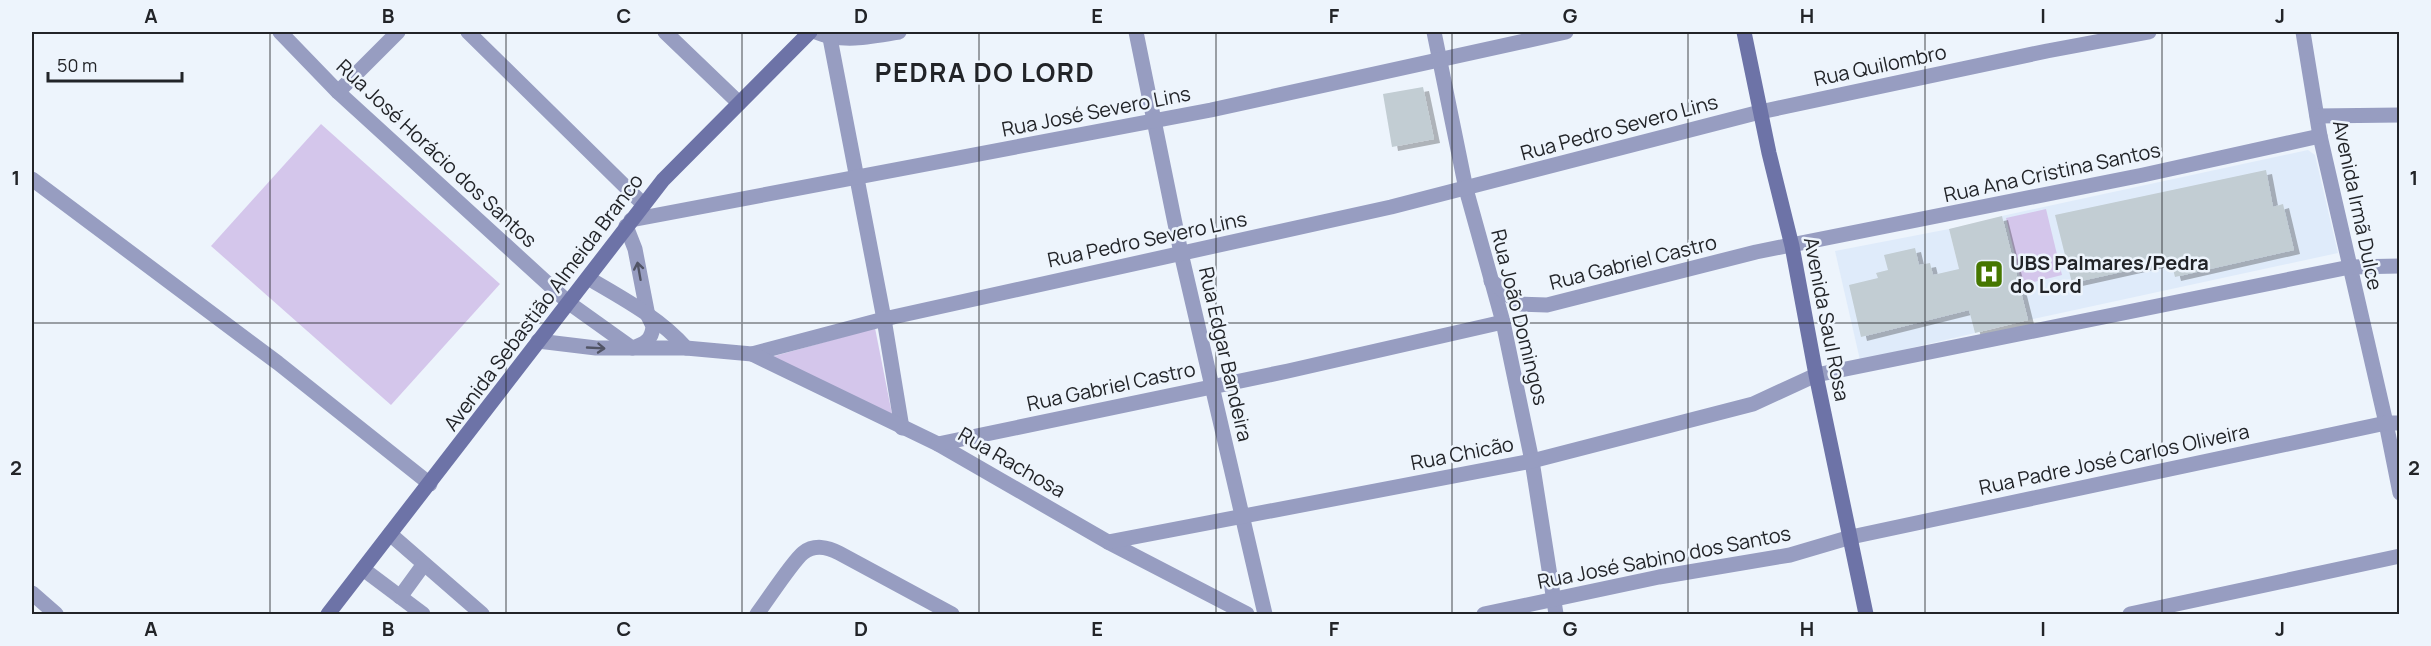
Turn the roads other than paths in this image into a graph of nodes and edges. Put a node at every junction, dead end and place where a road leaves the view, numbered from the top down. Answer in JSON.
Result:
{"nodes":[{"id":1,"x":280,"y":32,"type":"edge"},
{"id":2,"x":398,"y":32,"type":"edge"},
{"id":3,"x":468,"y":32,"type":"edge"},
{"id":4,"x":665,"y":32,"type":"edge"},
{"id":5,"x":810,"y":32,"type":"edge"},
{"id":6,"x":816,"y":32,"type":"edge"},
{"id":7,"x":899,"y":32,"type":"edge"},
{"id":8,"x":1136,"y":32,"type":"edge"},
{"id":9,"x":1434,"y":32,"type":"edge"},
{"id":10,"x":1566,"y":32,"type":"edge"},
{"id":11,"x":1744,"y":32,"type":"edge"},
{"id":12,"x":2150,"y":32,"type":"edge"},
{"id":13,"x":2303,"y":32,"type":"edge"},
{"id":14,"x":830,"y":38,"type":"junction"},
{"id":15,"x":1440,"y":60,"type":"junction"},
{"id":16,"x":338,"y":92,"type":"junction"},
{"id":17,"x":739,"y":102,"type":"junction"},
{"id":18,"x":1760,"y":112,"type":"junction"},
{"id":19,"x":2400,"y":115,"type":"edge"},
{"id":20,"x":2317,"y":116,"type":"junction"},
{"id":21,"x":1154,"y":120,"type":"junction"},
{"id":22,"x":2320,"y":136,"type":"junction"},
{"id":23,"x":857,"y":178,"type":"junction"},
{"id":24,"x":32,"y":179,"type":"edge"},
{"id":25,"x":1466,"y":189,"type":"junction"},
{"id":26,"x":643,"y":204,"type":"junction"},
{"id":27,"x":629,"y":223,"type":"junction"},
{"id":28,"x":1792,"y":246,"type":"junction"},
{"id":29,"x":1181,"y":253,"type":"junction"},
{"id":30,"x":2400,"y":266,"type":"edge"},
{"id":31,"x":2350,"y":267,"type":"junction"},
{"id":32,"x":588,"y":278,"type":"junction"},
{"id":33,"x":1491,"y":281,"type":"junction"},
{"id":34,"x":569,"y":303,"type":"junction"},
{"id":35,"x":648,"y":316,"type":"junction"},
{"id":36,"x":884,"y":318,"type":"junction"},
{"id":37,"x":1503,"y":322,"type":"junction"},
{"id":38,"x":538,"y":342,"type":"junction"},
{"id":39,"x":632,"y":348,"type":"junction"},
{"id":40,"x":686,"y":348,"type":"junction"},
{"id":41,"x":752,"y":354,"type":"junction"},
{"id":42,"x":1816,"y":375,"type":"junction"},
{"id":43,"x":1213,"y":387,"type":"junction"},
{"id":44,"x":2393,"y":423,"type":"edge"},
{"id":45,"x":902,"y":428,"type":"junction"},
{"id":46,"x":938,"y":444,"type":"junction"},
{"id":47,"x":1532,"y":461,"type":"junction"},
{"id":48,"x":430,"y":484,"type":"junction"},
{"id":49,"x":2400,"y":493,"type":"edge"},
{"id":50,"x":1241,"y":515,"type":"junction"},
{"id":51,"x":390,"y":534,"type":"junction"},
{"id":52,"x":1851,"y":537,"type":"junction"},
{"id":53,"x":1108,"y":542,"type":"junction"},
{"id":54,"x":2400,"y":555,"type":"edge"},
{"id":55,"x":424,"y":564,"type":"junction"},
{"id":56,"x":363,"y":569,"type":"junction"},
{"id":57,"x":32,"y":593,"type":"edge"},
{"id":58,"x":400,"y":597,"type":"junction"},
{"id":59,"x":1555,"y":607,"type":"edge"},
{"id":60,"x":473,"y":612,"type":"edge"},
{"id":61,"x":56,"y":615,"type":"edge"},
{"id":62,"x":328,"y":615,"type":"edge"},
{"id":63,"x":423,"y":615,"type":"edge"},
{"id":64,"x":757,"y":615,"type":"edge"},
{"id":65,"x":952,"y":615,"type":"edge"},
{"id":66,"x":1246,"y":615,"type":"edge"},
{"id":67,"x":1265,"y":615,"type":"edge"},
{"id":68,"x":1484,"y":615,"type":"edge"},
{"id":69,"x":1866,"y":615,"type":"edge"},
{"id":70,"x":2130,"y":615,"type":"edge"}],
"edges":[{"from":1,"to":16,"type":"street","name":"Rua José Horácio dos Santos"},
{"from":2,"to":16,"type":"street"},
{"from":3,"to":26,"type":"street"},
{"from":4,"to":17,"type":"street"},
{"from":5,"to":17,"type":"street","name":"Avenida Sebastião Almeida Branco"},
{"from":6,"to":14,"type":"street"},
{"from":7,"to":14,"type":"street"},
{"from":8,"to":21,"type":"street","name":"Rua Edgar Bandeira"},
{"from":9,"to":15,"type":"street","name":"Rua João Domingos"},
{"from":10,"to":15,"type":"street","name":"Rua José Severo Lins"},
{"from":11,"to":18,"type":"street","name":"Avenida Saul Rosa"},
{"from":12,"to":18,"type":"street","name":"Rua Quilombro"},
{"from":13,"to":20,"type":"street","name":"Avenida Irmã Dulce"},
{"from":14,"to":23,"type":"street"},
{"from":15,"to":21,"type":"street","name":"Rua José Severo Lins"},
{"from":15,"to":25,"type":"street","name":"Rua João Domingos"},
{"from":16,"to":34,"type":"street","name":"Rua José Horácio dos Santos"},
{"from":17,"to":26,"type":"street","name":"Avenida Sebastião Almeida Branco"},
{"from":18,"to":25,"type":"street","name":"Rua Pedro Severo Lins"},
{"from":18,"to":28,"type":"street","name":"Avenida Saul Rosa"},
{"from":19,"to":20,"type":"street"},
{"from":20,"to":22,"type":"street","name":"Avenida Irmã Dulce"},
{"from":21,"to":23,"type":"street","name":"Rua José Severo Lins"},
{"from":21,"to":29,"type":"street","name":"Rua Edgar Bandeira"},
{"from":22,"to":28,"type":"street","name":"Rua Ana Cristina Santos"},
{"from":22,"to":31,"type":"street","name":"Avenida Irmã Dulce"},
{"from":23,"to":27,"type":"street","name":"Rua José Severo Lins"},
{"from":23,"to":36,"type":"street"},
{"from":24,"to":48,"type":"street"},
{"from":25,"to":29,"type":"street","name":"Rua Pedro Severo Lins"},
{"from":25,"to":33,"type":"street","name":"Rua João Domingos"},
{"from":26,"to":27,"type":"street","name":"Avenida Sebastião Almeida Branco"},
{"from":27,"to":32,"type":"street","name":"Avenida Sebastião Almeida Branco"},
{"from":35,"to":27,"type":"street","one_way":true},
{"from":28,"to":33,"type":"street","name":"Rua Gabriel Castro"},
{"from":28,"to":42,"type":"street","name":"Avenida Saul Rosa"},
{"from":29,"to":36,"type":"street","name":"Rua Pedro Severo Lins"},
{"from":29,"to":43,"type":"street","name":"Rua Edgar Bandeira"},
{"from":30,"to":31,"type":"street","name":"Rua Chicão"},
{"from":31,"to":42,"type":"street","name":"Rua Chicão"},
{"from":31,"to":44,"type":"street","name":"Avenida Irmã Dulce"},
{"from":32,"to":34,"type":"street","name":"Avenida Sebastião Almeida Branco"},
{"from":32,"to":35,"type":"street"},
{"from":33,"to":37,"type":"street","name":"Rua João Domingos"},
{"from":34,"to":38,"type":"street","name":"Avenida Sebastião Almeida Branco"},
{"from":34,"to":39,"type":"street"},
{"from":35,"to":39,"type":"street"},
{"from":35,"to":40,"type":"street"},
{"from":36,"to":41,"type":"street","name":"Rua Pedro Severo Lins"},
{"from":36,"to":45,"type":"street"},
{"from":37,"to":43,"type":"street","name":"Rua Gabriel Castro"},
{"from":37,"to":47,"type":"street","name":"Rua João Domingos"},
{"from":38,"to":39,"type":"street","name":"Rua Pedro Severo Lins","one_way":true},
{"from":38,"to":48,"type":"street","name":"Avenida Sebastião Almeida Branco"},
{"from":39,"to":40,"type":"street","name":"Rua Pedro Severo Lins"},
{"from":40,"to":41,"type":"street","name":"Rua Pedro Severo Lins"},
{"from":41,"to":45,"type":"street","name":"Rua Rachosa"},
{"from":42,"to":47,"type":"street","name":"Rua Chicão"},
{"from":42,"to":52,"type":"street","name":"Avenida Saul Rosa"},
{"from":43,"to":46,"type":"street","name":"Rua Gabriel Castro"},
{"from":43,"to":50,"type":"street","name":"Rua Edgar Bandeira"},
{"from":44,"to":49,"type":"street","name":"Avenida Irmã Dulce"},
{"from":44,"to":52,"type":"street","name":"Rua Padre José Carlos Oliveira"},
{"from":45,"to":46,"type":"street","name":"Rua Rachosa"},
{"from":46,"to":53,"type":"street","name":"Rua Rachosa"},
{"from":47,"to":50,"type":"street","name":"Rua Chicão"},
{"from":47,"to":59,"type":"street","name":"Rua João Domingos"},
{"from":48,"to":51,"type":"street","name":"Avenida Sebastião Almeida Branco"},
{"from":50,"to":53,"type":"street","name":"Rua Chicão"},
{"from":50,"to":67,"type":"street","name":"Rua Edgar Bandeira"},
{"from":51,"to":55,"type":"street"},
{"from":51,"to":56,"type":"street","name":"Avenida Sebastião Almeida Branco"},
{"from":52,"to":59,"type":"street","name":"Rua José Sabino dos Santos"},
{"from":52,"to":69,"type":"street","name":"Avenida Saul Rosa"},
{"from":53,"to":66,"type":"street","name":"Rua Rachosa"},
{"from":54,"to":70,"type":"street"},
{"from":55,"to":58,"type":"street"},
{"from":55,"to":60,"type":"street"},
{"from":56,"to":58,"type":"street"},
{"from":56,"to":62,"type":"street","name":"Avenida Sebastião Almeida Branco"},
{"from":57,"to":61,"type":"street"},
{"from":58,"to":63,"type":"street"},
{"from":59,"to":68,"type":"street","name":"Rua José Sabino dos Santos"},
{"from":64,"to":65,"type":"street"}]}
